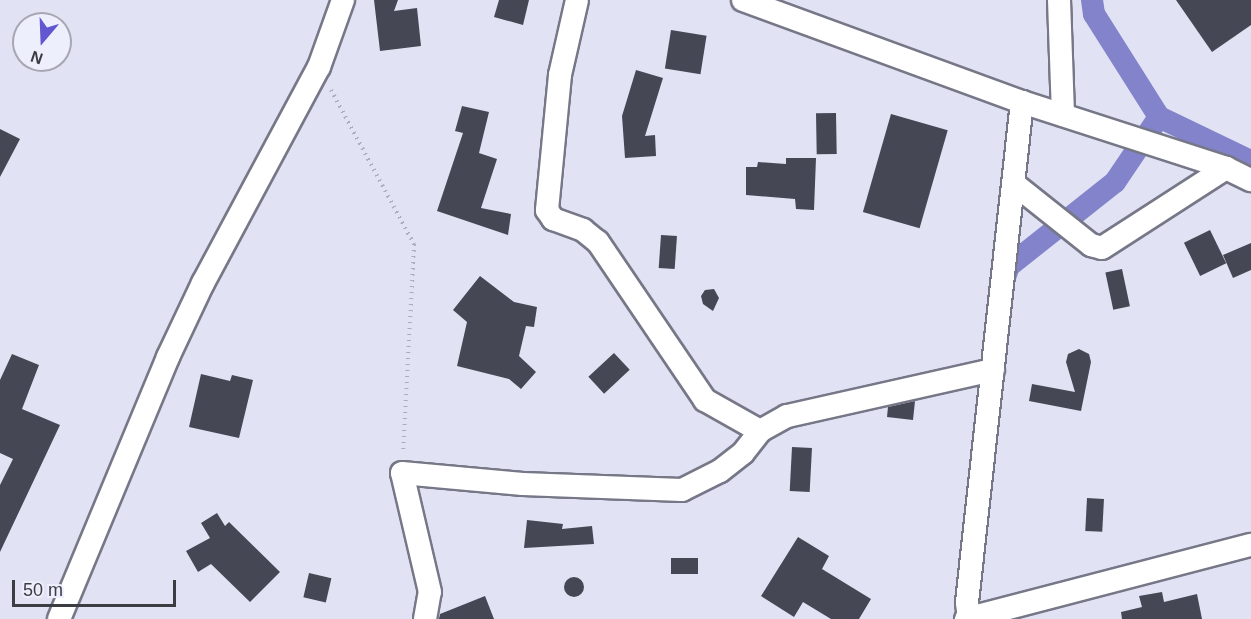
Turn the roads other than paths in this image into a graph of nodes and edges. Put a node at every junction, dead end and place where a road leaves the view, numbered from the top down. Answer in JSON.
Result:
{"nodes":[{"id":1,"x":343,"y":0,"type":"edge"},
{"id":2,"x":577,"y":0,"type":"edge"},
{"id":3,"x":742,"y":0,"type":"edge"},
{"id":4,"x":1059,"y":0,"type":"edge"},
{"id":5,"x":1022,"y":102,"type":"junction"},
{"id":6,"x":1063,"y":115,"type":"junction"},
{"id":7,"x":1226,"y":168,"type":"junction"},
{"id":8,"x":1251,"y":180,"type":"edge"},
{"id":9,"x":1013,"y":183,"type":"junction"},
{"id":10,"x":993,"y":370,"type":"junction"},
{"id":11,"x":760,"y":431,"type":"junction"},
{"id":12,"x":1251,"y":545,"type":"edge"},
{"id":13,"x":59,"y":619,"type":"edge"},
{"id":14,"x":425,"y":619,"type":"edge"},
{"id":15,"x":968,"y":619,"type":"edge"}],
"edges":[{"from":1,"to":13,"type":"street"},
{"from":2,"to":11,"type":"street"},
{"from":3,"to":5,"type":"street"},
{"from":4,"to":6,"type":"street"},
{"from":5,"to":6,"type":"street"},
{"from":5,"to":9,"type":"street"},
{"from":6,"to":7,"type":"street"},
{"from":7,"to":8,"type":"street"},
{"from":7,"to":9,"type":"street"},
{"from":9,"to":10,"type":"street"},
{"from":10,"to":11,"type":"street"},
{"from":10,"to":15,"type":"street"},
{"from":11,"to":14,"type":"street"},
{"from":12,"to":15,"type":"street"}]}
